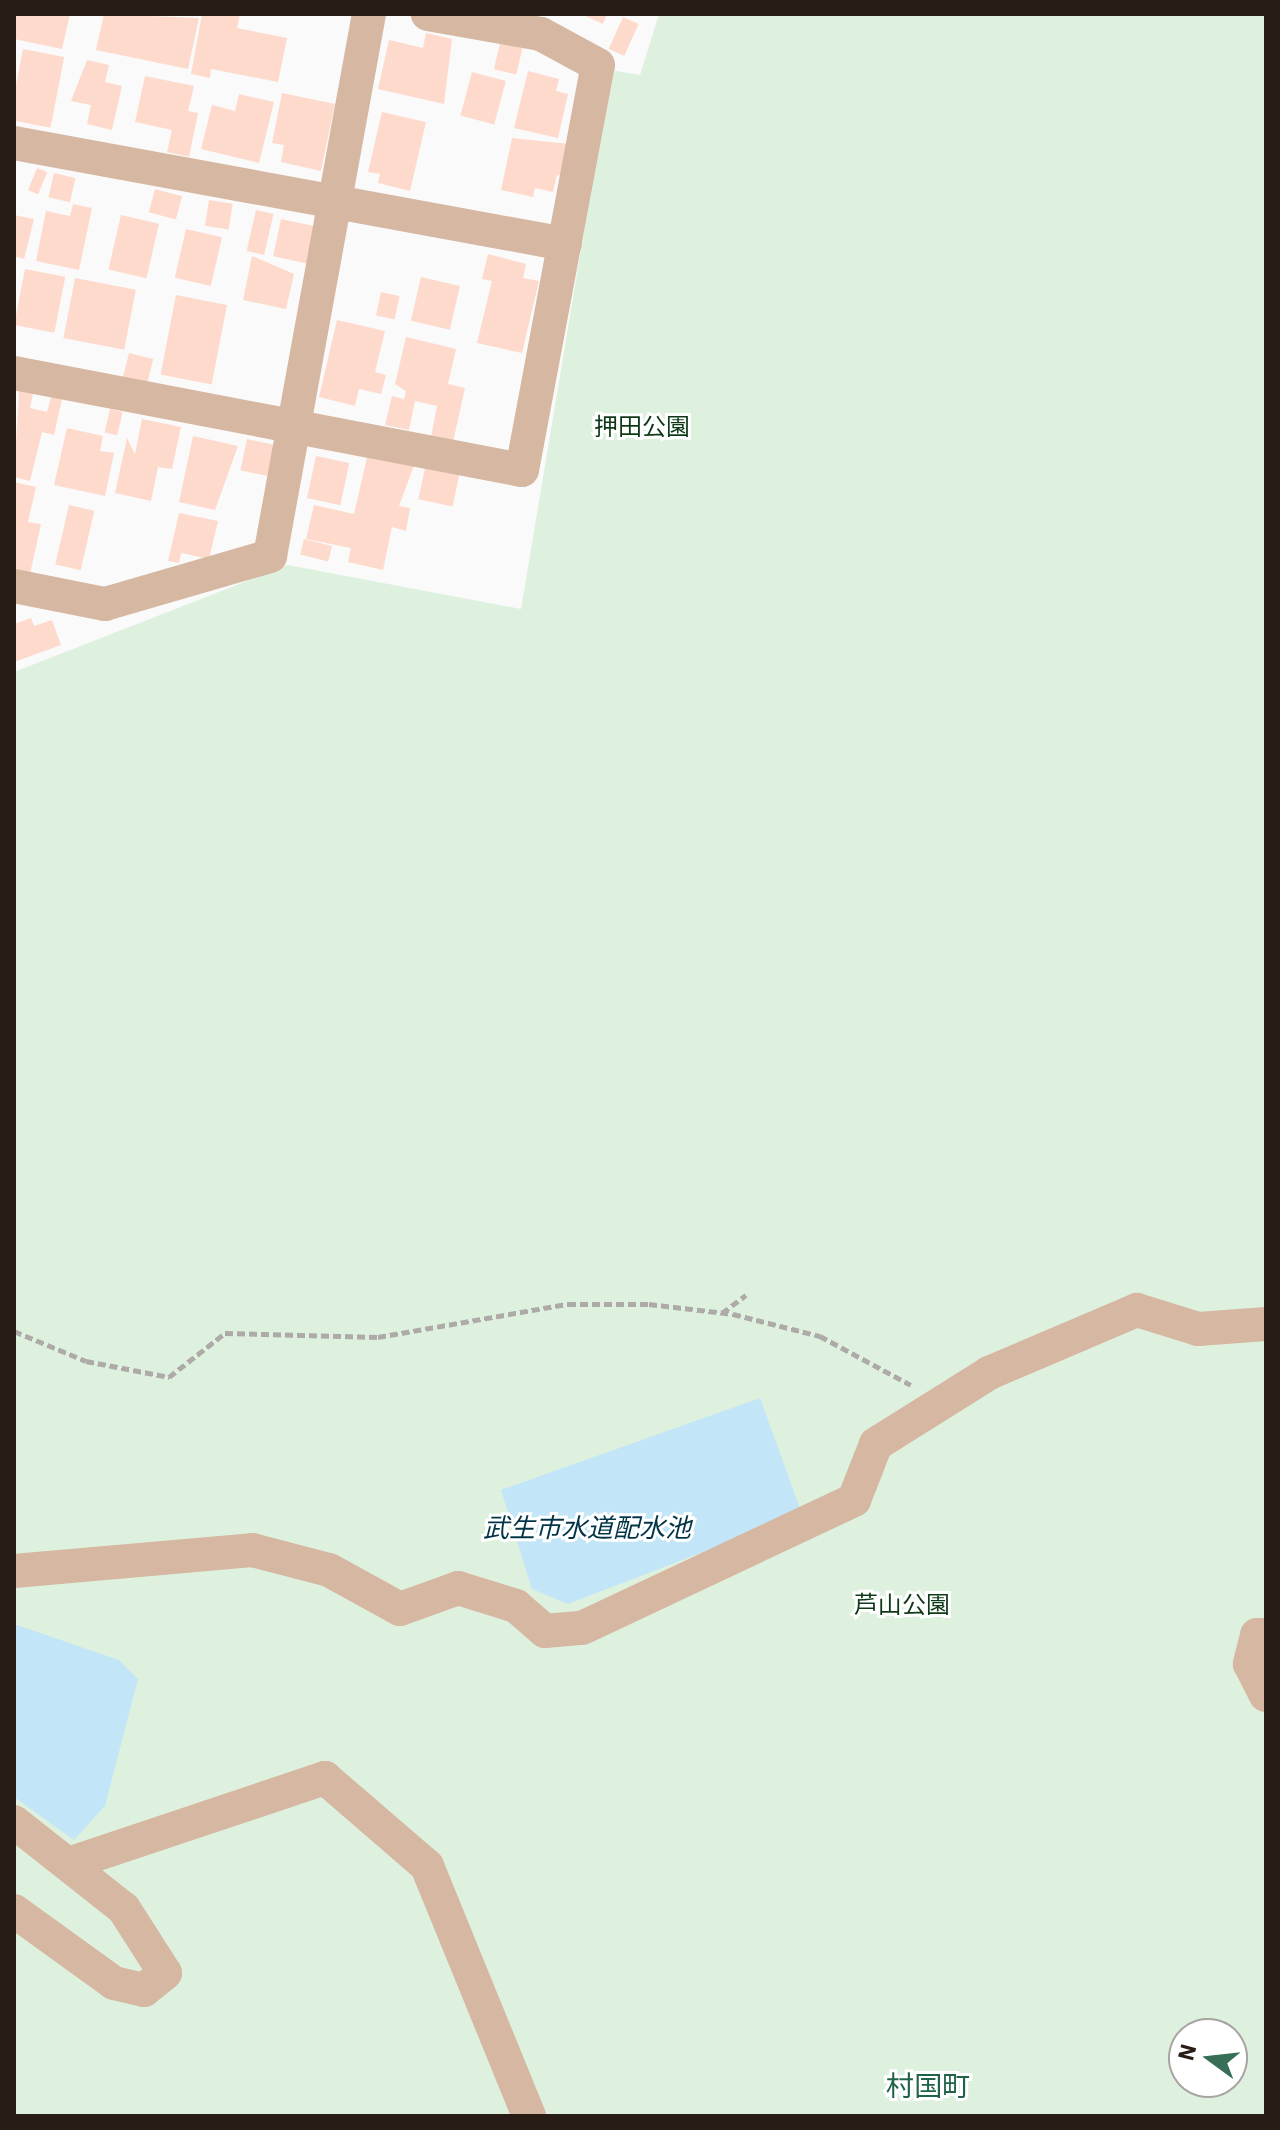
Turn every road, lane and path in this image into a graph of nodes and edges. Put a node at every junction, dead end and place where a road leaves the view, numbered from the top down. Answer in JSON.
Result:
{"nodes":[{"id":1,"x":369,"y":14,"type":"edge"},
{"id":2,"x":428,"y":14,"type":"edge"},
{"id":3,"x":544,"y":24,"type":"edge"},
{"id":4,"x":14,"y":143,"type":"edge"},
{"id":5,"x":339,"y":202,"type":"junction"},
{"id":6,"x":565,"y":244,"type":"junction"},
{"id":7,"x":14,"y":373,"type":"edge"},
{"id":8,"x":295,"y":425,"type":"junction"},
{"id":9,"x":14,"y":586,"type":"edge"},
{"id":10,"x":746,"y":1295,"type":"dead end"},
{"id":11,"x":721,"y":1313,"type":"junction"},
{"id":12,"x":1266,"y":1324,"type":"edge"},
{"id":13,"x":14,"y":1331,"type":"edge"},
{"id":14,"x":943,"y":1402,"type":"junction"},
{"id":15,"x":14,"y":1571,"type":"edge"},
{"id":16,"x":1266,"y":1635,"type":"edge"},
{"id":17,"x":1266,"y":1695,"type":"edge"},
{"id":18,"x":14,"y":1822,"type":"edge"},
{"id":19,"x":71,"y":1863,"type":"junction"},
{"id":20,"x":14,"y":1911,"type":"edge"},
{"id":21,"x":529,"y":2116,"type":"edge"}],
"edges":[{"from":1,"to":5,"type":"street"},
{"from":2,"to":3,"type":"street"},
{"from":3,"to":6,"type":"street"},
{"from":4,"to":5,"type":"street"},
{"from":5,"to":6,"type":"street"},
{"from":5,"to":8,"type":"street"},
{"from":6,"to":8,"type":"street"},
{"from":7,"to":8,"type":"street"},
{"from":8,"to":9,"type":"street"},
{"from":10,"to":11,"type":"path"},
{"from":11,"to":13,"type":"path"},
{"from":11,"to":14,"type":"path"},
{"from":12,"to":14,"type":"street"},
{"from":14,"to":15,"type":"street"},
{"from":16,"to":17,"type":"street"},
{"from":18,"to":19,"type":"street"},
{"from":19,"to":20,"type":"street"},
{"from":19,"to":21,"type":"street"}]}
